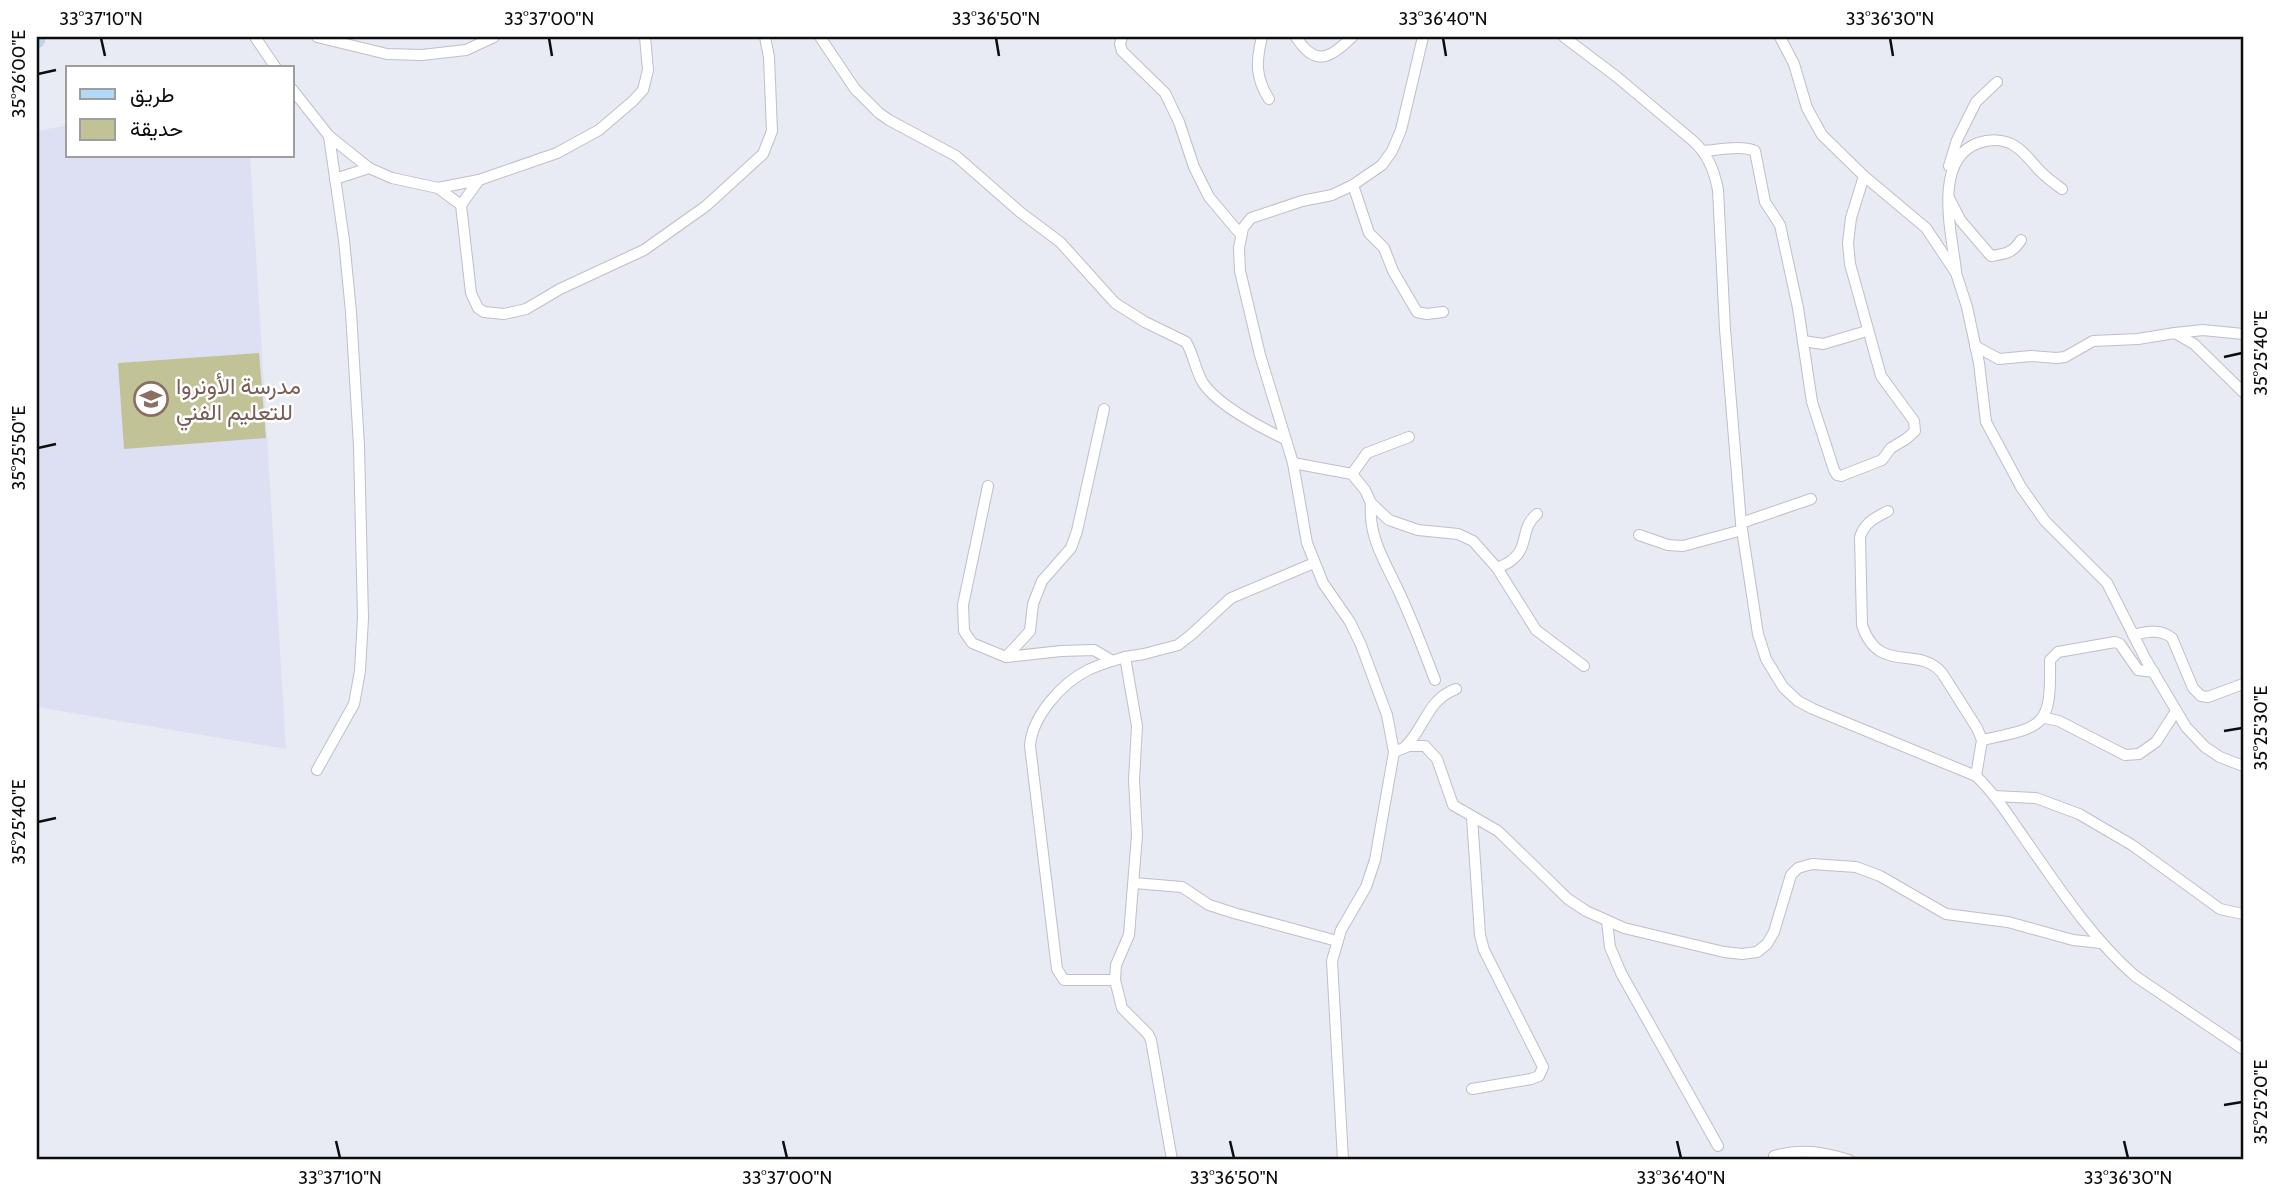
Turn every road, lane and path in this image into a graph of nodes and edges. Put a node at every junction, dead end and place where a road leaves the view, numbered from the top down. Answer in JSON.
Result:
{"nodes":[{"id":1,"x":255,"y":37,"type":"edge"},
{"id":2,"x":317,"y":37,"type":"edge"},
{"id":3,"x":494,"y":37,"type":"edge"},
{"id":4,"x":645,"y":37,"type":"edge"},
{"id":5,"x":765,"y":37,"type":"edge"},
{"id":6,"x":820,"y":37,"type":"edge"},
{"id":7,"x":1122,"y":37,"type":"edge"},
{"id":8,"x":1262,"y":37,"type":"edge"},
{"id":9,"x":1296,"y":37,"type":"edge"},
{"id":10,"x":1352,"y":37,"type":"edge"},
{"id":11,"x":1423,"y":37,"type":"edge"},
{"id":12,"x":1564,"y":37,"type":"edge"},
{"id":13,"x":1780,"y":37,"type":"edge"},
{"id":14,"x":275,"y":66,"type":"edge"},
{"id":15,"x":1997,"y":82,"type":"dead end"},
{"id":16,"x":294,"y":92,"type":"edge"},
{"id":17,"x":1269,"y":99,"type":"dead end"},
{"id":18,"x":329,"y":136,"type":"junction"},
{"id":19,"x":1703,"y":150,"type":"junction"},
{"id":20,"x":369,"y":168,"type":"junction"},
{"id":21,"x":1864,"y":177,"type":"junction"},
{"id":22,"x":335,"y":179,"type":"junction"},
{"id":23,"x":479,"y":180,"type":"junction"},
{"id":24,"x":1353,"y":185,"type":"junction"},
{"id":25,"x":438,"y":188,"type":"junction"},
{"id":26,"x":2062,"y":189,"type":"dead end"},
{"id":27,"x":1948,"y":195,"type":"junction"},
{"id":28,"x":461,"y":205,"type":"junction"},
{"id":29,"x":1241,"y":235,"type":"junction"},
{"id":30,"x":2021,"y":240,"type":"dead end"},
{"id":31,"x":1956,"y":273,"type":"junction"},
{"id":32,"x":1443,"y":312,"type":"dead end"},
{"id":33,"x":1867,"y":331,"type":"junction"},
{"id":34,"x":2175,"y":334,"type":"junction"},
{"id":35,"x":2243,"y":334,"type":"edge"},
{"id":36,"x":1803,"y":341,"type":"junction"},
{"id":37,"x":1975,"y":346,"type":"junction"},
{"id":38,"x":2243,"y":392,"type":"edge"},
{"id":39,"x":1104,"y":409,"type":"dead end"},
{"id":40,"x":1409,"y":437,"type":"dead end"},
{"id":41,"x":1285,"y":439,"type":"junction"},
{"id":42,"x":1293,"y":463,"type":"junction"},
{"id":43,"x":1352,"y":474,"type":"junction"},
{"id":44,"x":988,"y":486,"type":"dead end"},
{"id":45,"x":1811,"y":499,"type":"dead end"},
{"id":46,"x":1371,"y":503,"type":"junction"},
{"id":47,"x":1888,"y":512,"type":"dead end"},
{"id":48,"x":1537,"y":514,"type":"dead end"},
{"id":49,"x":1741,"y":527,"type":"junction"},
{"id":50,"x":1639,"y":535,"type":"dead end"},
{"id":51,"x":1314,"y":562,"type":"junction"},
{"id":52,"x":1497,"y":568,"type":"junction"},
{"id":53,"x":2156,"y":631,"type":"junction"},
{"id":54,"x":2133,"y":635,"type":"junction"},
{"id":55,"x":2139,"y":646,"type":"junction"},
{"id":56,"x":1006,"y":657,"type":"junction"},
{"id":57,"x":1125,"y":657,"type":"junction"},
{"id":58,"x":1111,"y":660,"type":"junction"},
{"id":59,"x":1584,"y":666,"type":"dead end"},
{"id":60,"x":2154,"y":672,"type":"junction"},
{"id":61,"x":1435,"y":680,"type":"dead end"},
{"id":62,"x":2243,"y":684,"type":"edge"},
{"id":63,"x":1456,"y":689,"type":"dead end"},
{"id":64,"x":2176,"y":711,"type":"junction"},
{"id":65,"x":2045,"y":718,"type":"junction"},
{"id":66,"x":1982,"y":740,"type":"junction"},
{"id":67,"x":1399,"y":750,"type":"junction"},
{"id":68,"x":2243,"y":766,"type":"edge"},
{"id":69,"x":317,"y":770,"type":"dead end"},
{"id":70,"x":1976,"y":776,"type":"junction"},
{"id":71,"x":1994,"y":796,"type":"junction"},
{"id":72,"x":1472,"y":817,"type":"junction"},
{"id":73,"x":1134,"y":883,"type":"junction"},
{"id":74,"x":2243,"y":914,"type":"edge"},
{"id":75,"x":1607,"y":922,"type":"junction"},
{"id":76,"x":1337,"y":941,"type":"junction"},
{"id":77,"x":2101,"y":943,"type":"junction"},
{"id":78,"x":1115,"y":980,"type":"junction"},
{"id":79,"x":2243,"y":1049,"type":"edge"},
{"id":80,"x":1472,"y":1089,"type":"dead end"},
{"id":81,"x":1718,"y":1146,"type":"dead end"},
{"id":82,"x":1774,"y":1156,"type":"dead end"},
{"id":83,"x":1172,"y":1160,"type":"edge"},
{"id":84,"x":1343,"y":1160,"type":"edge"},
{"id":85,"x":1849,"y":1160,"type":"edge"}],
"edges":[{"from":1,"to":14,"type":"street"},
{"from":2,"to":3,"type":"street"},
{"from":4,"to":23,"type":"street"},
{"from":5,"to":28,"type":"street"},
{"from":6,"to":41,"type":"street"},
{"from":7,"to":29,"type":"street"},
{"from":8,"to":17,"type":"street"},
{"from":9,"to":10,"type":"street"},
{"from":11,"to":24,"type":"street"},
{"from":12,"to":19,"type":"street"},
{"from":13,"to":21,"type":"street"},
{"from":15,"to":27,"type":"street"},
{"from":16,"to":18,"type":"street"},
{"from":18,"to":20,"type":"street"},
{"from":18,"to":22,"type":"street"},
{"from":19,"to":36,"type":"street"},
{"from":19,"to":49,"type":"street"},
{"from":20,"to":22,"type":"street"},
{"from":20,"to":25,"type":"street"},
{"from":21,"to":31,"type":"street"},
{"from":21,"to":33,"type":"street"},
{"from":22,"to":69,"type":"street"},
{"from":23,"to":25,"type":"street"},
{"from":23,"to":28,"type":"street"},
{"from":24,"to":29,"type":"street"},
{"from":24,"to":32,"type":"street"},
{"from":25,"to":28,"type":"street"},
{"from":26,"to":27,"type":"street"},
{"from":27,"to":30,"type":"street"},
{"from":27,"to":31,"type":"street"},
{"from":29,"to":41,"type":"street"},
{"from":31,"to":37,"type":"street"},
{"from":33,"to":36,"type":"street"},
{"from":33,"to":36,"type":"street"},
{"from":34,"to":35,"type":"street"},
{"from":34,"to":37,"type":"street"},
{"from":34,"to":38,"type":"street"},
{"from":37,"to":54,"type":"street"},
{"from":39,"to":56,"type":"street"},
{"from":40,"to":43,"type":"street"},
{"from":41,"to":42,"type":"street"},
{"from":42,"to":43,"type":"street"},
{"from":42,"to":51,"type":"street"},
{"from":43,"to":46,"type":"street"},
{"from":44,"to":56,"type":"street"},
{"from":45,"to":49,"type":"street"},
{"from":46,"to":52,"type":"street"},
{"from":46,"to":61,"type":"street"},
{"from":47,"to":66,"type":"street"},
{"from":48,"to":52,"type":"street"},
{"from":49,"to":50,"type":"street"},
{"from":49,"to":70,"type":"street"},
{"from":51,"to":57,"type":"street"},
{"from":51,"to":67,"type":"street"},
{"from":52,"to":59,"type":"street"},
{"from":53,"to":54,"type":"street"},
{"from":53,"to":55,"type":"street"},
{"from":53,"to":62,"type":"street"},
{"from":54,"to":55,"type":"street"},
{"from":55,"to":60,"type":"street"},
{"from":56,"to":58,"type":"street"},
{"from":57,"to":58,"type":"street"},
{"from":57,"to":73,"type":"street"},
{"from":58,"to":78,"type":"street"},
{"from":60,"to":64,"type":"street"},
{"from":60,"to":65,"type":"street"},
{"from":63,"to":67,"type":"street"},
{"from":64,"to":65,"type":"street"},
{"from":64,"to":68,"type":"street"},
{"from":65,"to":66,"type":"street"},
{"from":66,"to":70,"type":"street"},
{"from":67,"to":72,"type":"street"},
{"from":67,"to":76,"type":"street"},
{"from":70,"to":71,"type":"street"},
{"from":71,"to":74,"type":"street"},
{"from":71,"to":77,"type":"street"},
{"from":72,"to":75,"type":"street"},
{"from":72,"to":80,"type":"street"},
{"from":73,"to":76,"type":"street"},
{"from":73,"to":78,"type":"street"},
{"from":75,"to":77,"type":"street"},
{"from":75,"to":81,"type":"street"},
{"from":76,"to":84,"type":"street"},
{"from":77,"to":79,"type":"street"},
{"from":78,"to":83,"type":"street"},
{"from":82,"to":85,"type":"street"}]}
